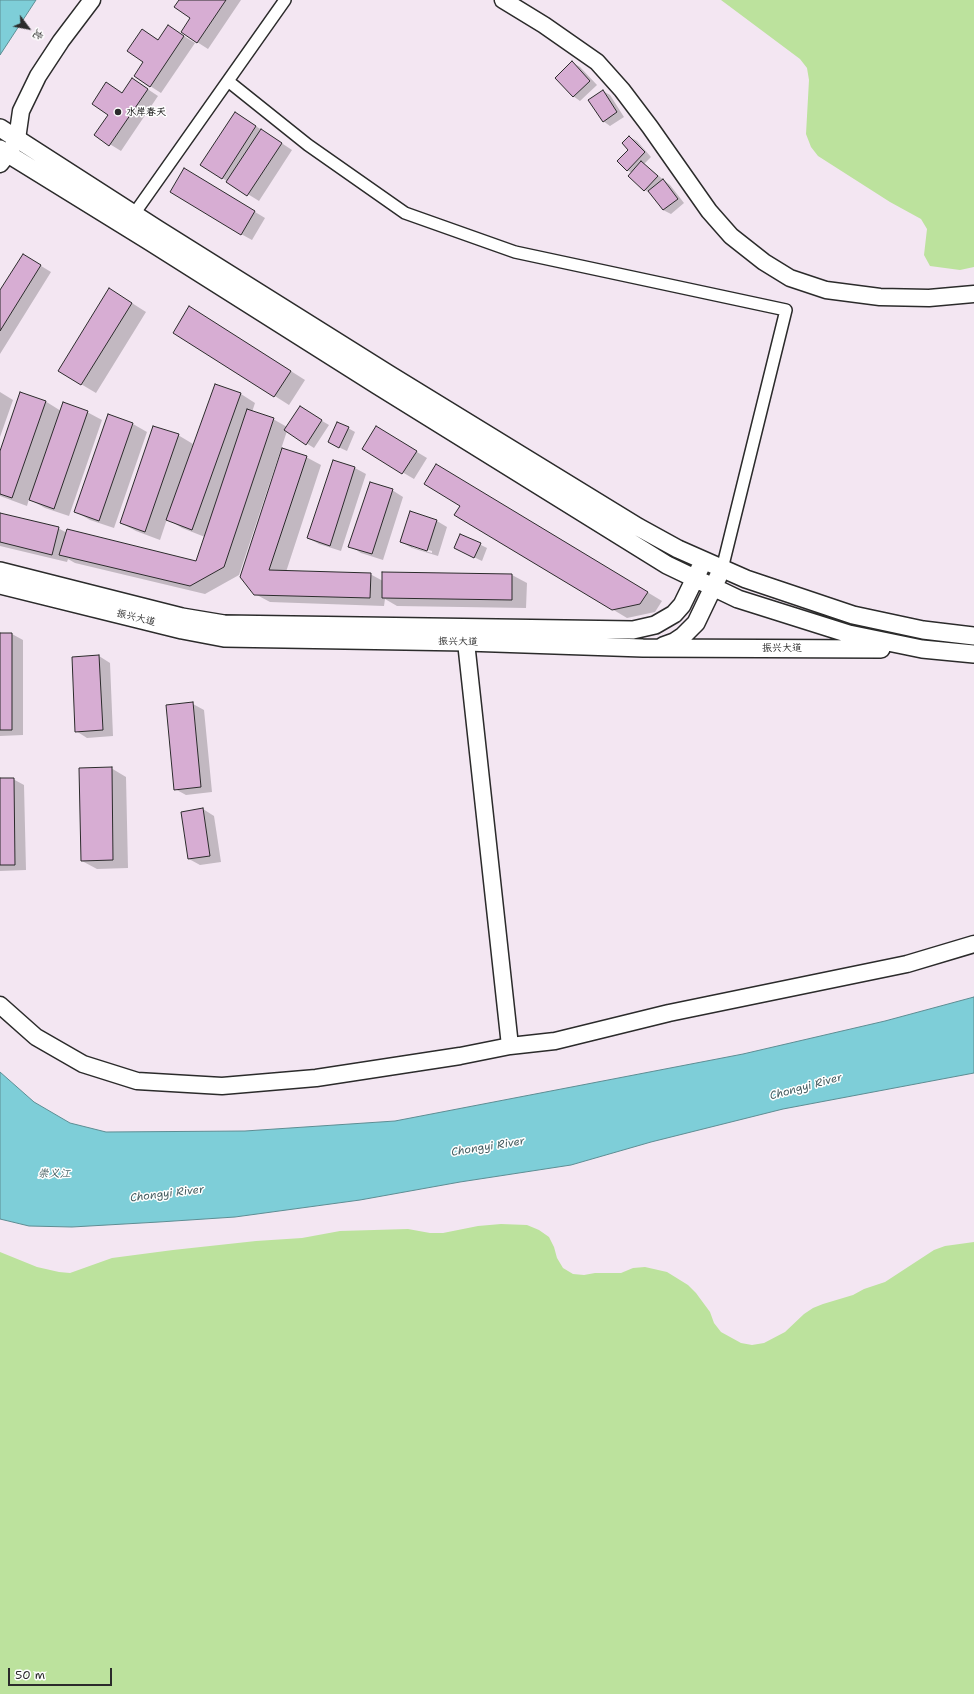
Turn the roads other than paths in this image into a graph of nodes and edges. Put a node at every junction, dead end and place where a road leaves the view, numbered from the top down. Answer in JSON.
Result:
{"nodes":[{"id":1,"x":92,"y":0,"type":"edge"},
{"id":2,"x":285,"y":0,"type":"edge"},
{"id":3,"x":503,"y":0,"type":"edge"},
{"id":4,"x":228,"y":81,"type":"junction"},
{"id":5,"x":0,"y":128,"type":"edge"},
{"id":6,"x":17,"y":139,"type":"junction"},
{"id":7,"x":3,"y":156,"type":"edge"},
{"id":8,"x":134,"y":214,"type":"junction"},
{"id":9,"x":974,"y":294,"type":"edge"},
{"id":10,"x":704,"y":560,"type":"junction"},
{"id":11,"x":722,"y":569,"type":"junction"},
{"id":12,"x":0,"y":571,"type":"edge"},
{"id":13,"x":695,"y":578,"type":"junction"},
{"id":14,"x":0,"y":585,"type":"edge"},
{"id":15,"x":714,"y":587,"type":"junction"},
{"id":16,"x":466,"y":634,"type":"junction"},
{"id":17,"x":974,"y":636,"type":"edge"},
{"id":18,"x":643,"y":648,"type":"junction"},
{"id":19,"x":922,"y":649,"type":"junction"},
{"id":20,"x":974,"y":654,"type":"edge"},
{"id":21,"x":974,"y":944,"type":"edge"},
{"id":22,"x":0,"y":1005,"type":"edge"},
{"id":23,"x":510,"y":1046,"type":"junction"}],
"edges":[{"from":1,"to":6,"type":"main road"},
{"from":2,"to":4,"type":"street"},
{"from":3,"to":9,"type":"main road"},
{"from":4,"to":8,"type":"street"},
{"from":4,"to":11,"type":"street"},
{"from":5,"to":6,"type":"main road"},
{"from":6,"to":7,"type":"main road"},
{"from":6,"to":8,"type":"main road"},
{"from":7,"to":13,"type":"main road"},
{"from":8,"to":10,"type":"main road"},
{"from":10,"to":11,"type":"main road"},
{"from":10,"to":13,"type":"main road","name":"振兴大道"},
{"from":11,"to":15,"type":"main road"},
{"from":11,"to":17,"type":"main road"},
{"from":12,"to":16,"type":"main road","name":"振兴大道"},
{"from":13,"to":15,"type":"main road"},
{"from":13,"to":16,"type":"main road","name":"振兴大道"},
{"from":14,"to":16,"type":"main road","name":"振兴大道"},
{"from":15,"to":18,"type":"main road"},
{"from":15,"to":19,"type":"main road"},
{"from":16,"to":18,"type":"main road","name":"振兴大道"},
{"from":16,"to":23,"type":"main road"},
{"from":18,"to":19,"type":"main road","name":"振兴大道"},
{"from":19,"to":20,"type":"main road"},
{"from":21,"to":23,"type":"main road"},
{"from":22,"to":23,"type":"main road"}]}
